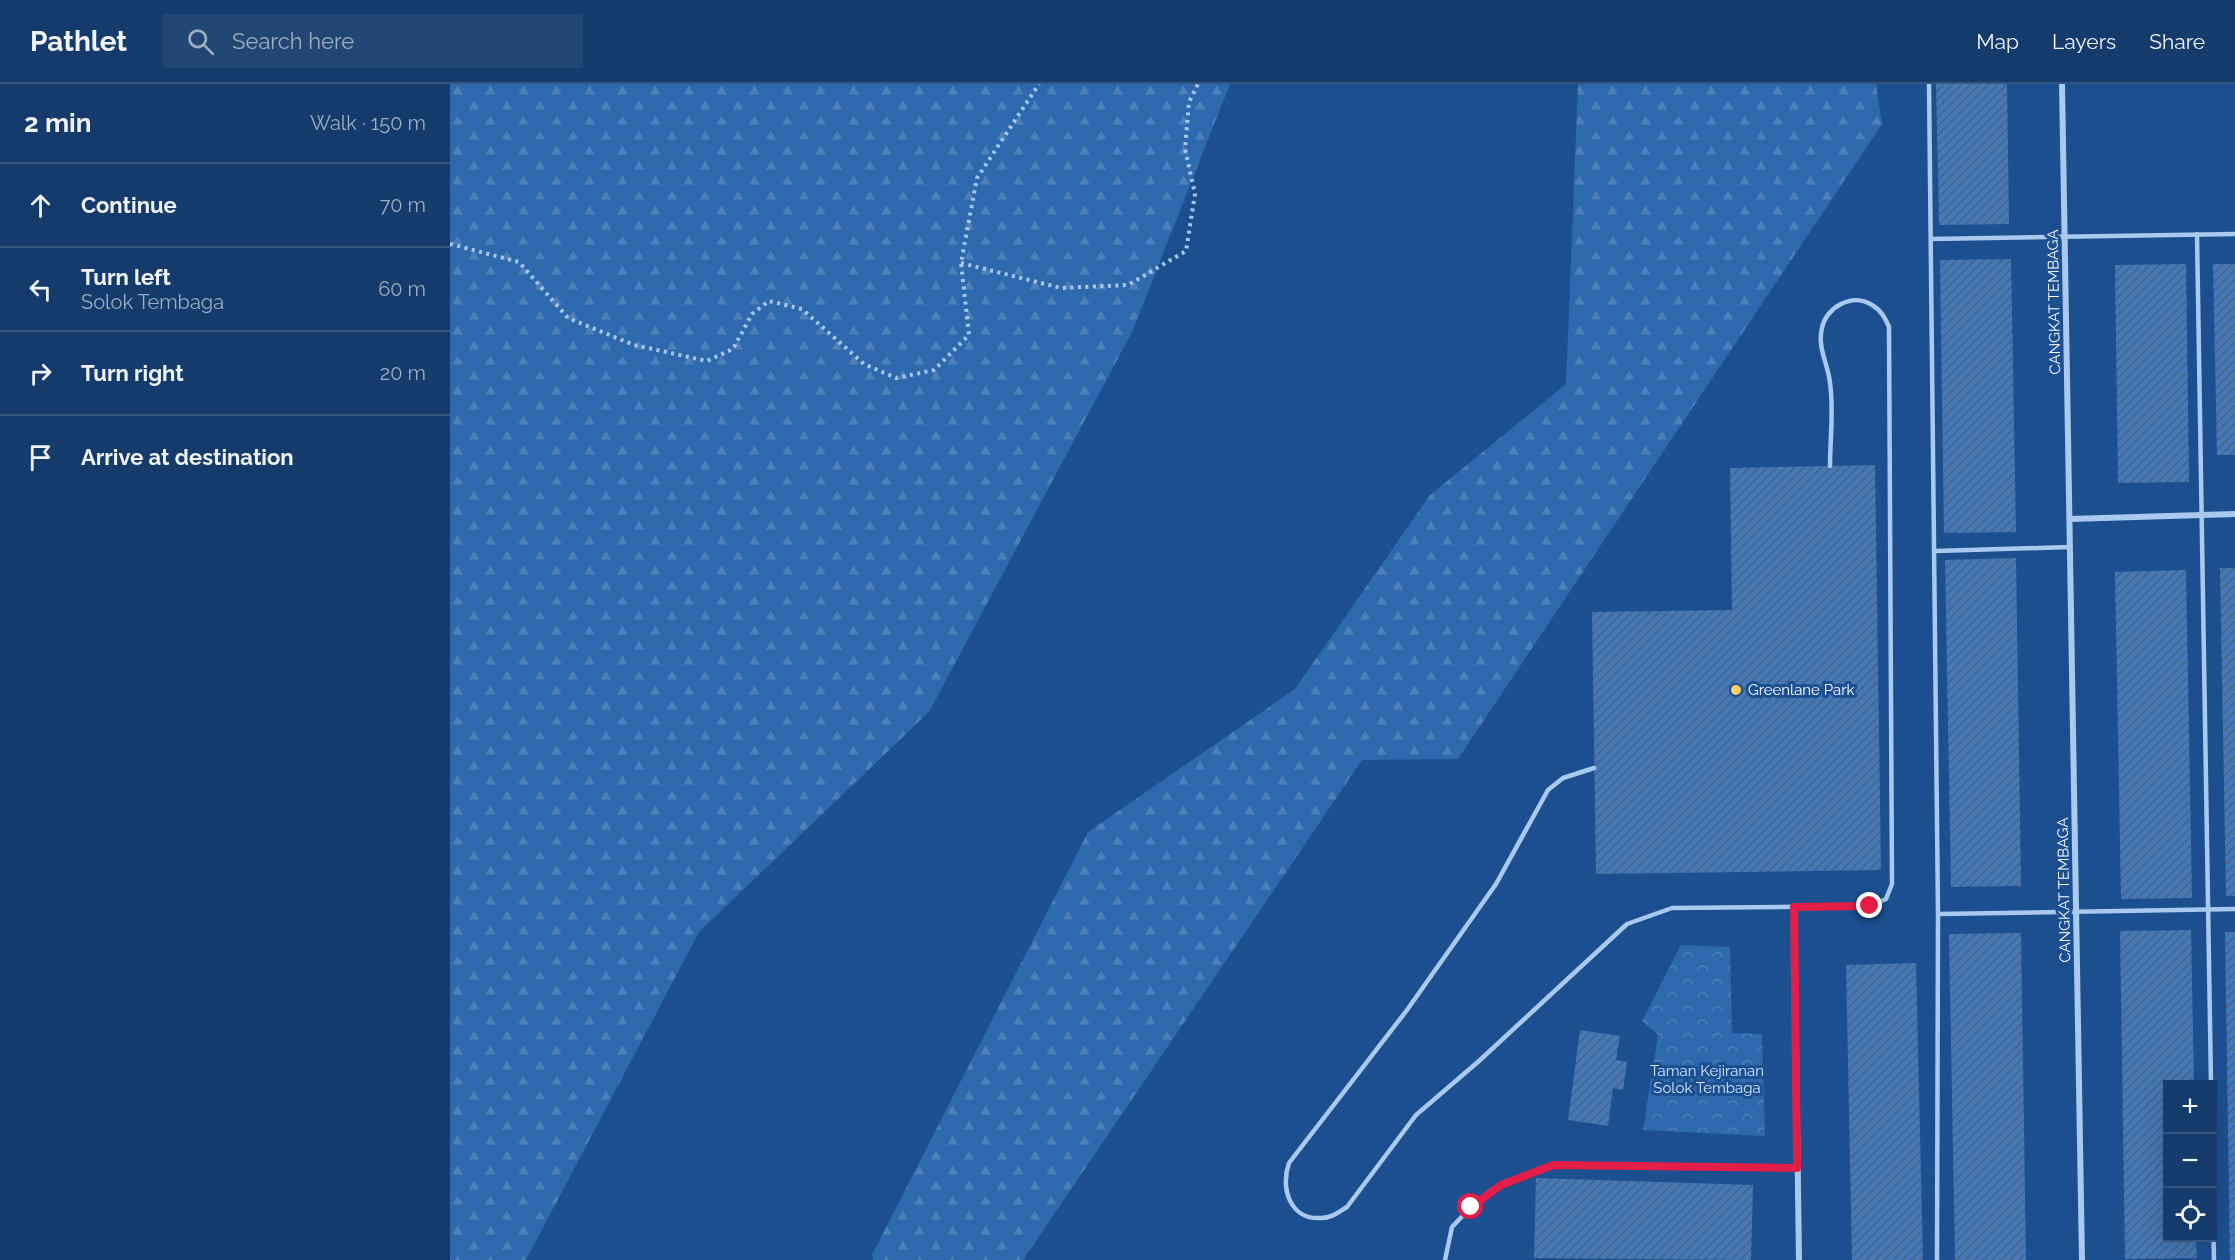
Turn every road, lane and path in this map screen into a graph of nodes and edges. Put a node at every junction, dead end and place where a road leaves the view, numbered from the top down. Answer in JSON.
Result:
{"nodes":[{"id":1,"x":1039,"y":84,"type":"edge"},
{"id":2,"x":1198,"y":84,"type":"edge"},
{"id":3,"x":1929,"y":84,"type":"edge"},
{"id":4,"x":2062,"y":84,"type":"edge"},
{"id":5,"x":2197,"y":234,"type":"junction"},
{"id":6,"x":2235,"y":234,"type":"edge"},
{"id":7,"x":2065,"y":238,"type":"junction"},
{"id":8,"x":1931,"y":239,"type":"junction"},
{"id":9,"x":450,"y":244,"type":"edge"},
{"id":10,"x":961,"y":263,"type":"junction"},
{"id":11,"x":1830,"y":466,"type":"dead end"},
{"id":12,"x":2235,"y":514,"type":"edge"},
{"id":13,"x":2200,"y":515,"type":"junction"},
{"id":14,"x":2070,"y":519,"type":"junction"},
{"id":15,"x":2070,"y":548,"type":"junction"},
{"id":16,"x":1936,"y":551,"type":"junction"},
{"id":17,"x":1594,"y":768,"type":"dead end"},
{"id":18,"x":1794,"y":907,"type":"junction"},
{"id":19,"x":2235,"y":909,"type":"edge"},
{"id":20,"x":2208,"y":910,"type":"junction"},
{"id":21,"x":2076,"y":912,"type":"junction"},
{"id":22,"x":1938,"y":914,"type":"junction"},
{"id":23,"x":2211,"y":1080,"type":"edge"},
{"id":24,"x":1797,"y":1168,"type":"junction"},
{"id":25,"x":2212,"y":1188,"type":"edge"},
{"id":26,"x":1445,"y":1260,"type":"edge"},
{"id":27,"x":1799,"y":1260,"type":"edge"},
{"id":28,"x":1937,"y":1260,"type":"edge"},
{"id":29,"x":2082,"y":1260,"type":"edge"},
{"id":30,"x":2214,"y":1260,"type":"edge"}],
"edges":[{"from":1,"to":10,"type":"path"},
{"from":2,"to":10,"type":"path"},
{"from":3,"to":8,"type":"lane"},
{"from":4,"to":7,"type":"street","name":"CANGKAT TEMBAGA"},
{"from":5,"to":6,"type":"lane"},
{"from":5,"to":7,"type":"lane"},
{"from":5,"to":13,"type":"lane"},
{"from":7,"to":8,"type":"lane"},
{"from":7,"to":14,"type":"street","name":"CANGKAT TEMBAGA"},
{"from":8,"to":16,"type":"lane"},
{"from":9,"to":10,"type":"path"},
{"from":11,"to":18,"type":"lane"},
{"from":12,"to":13,"type":"street"},
{"from":13,"to":14,"type":"street"},
{"from":13,"to":20,"type":"lane"},
{"from":14,"to":15,"type":"street","name":"CANGKAT TEMBAGA"},
{"from":15,"to":16,"type":"lane"},
{"from":15,"to":21,"type":"street","name":"CANGKAT TEMBAGA"},
{"from":16,"to":22,"type":"lane"},
{"from":17,"to":18,"type":"lane"},
{"from":18,"to":24,"type":"street"},
{"from":19,"to":20,"type":"lane"},
{"from":20,"to":21,"type":"lane"},
{"from":20,"to":23,"type":"lane"},
{"from":21,"to":22,"type":"lane"},
{"from":21,"to":29,"type":"street","name":"CANGKAT TEMBAGA"},
{"from":22,"to":28,"type":"lane"},
{"from":24,"to":26,"type":"lane"},
{"from":24,"to":27,"type":"street"},
{"from":25,"to":30,"type":"lane"}]}
